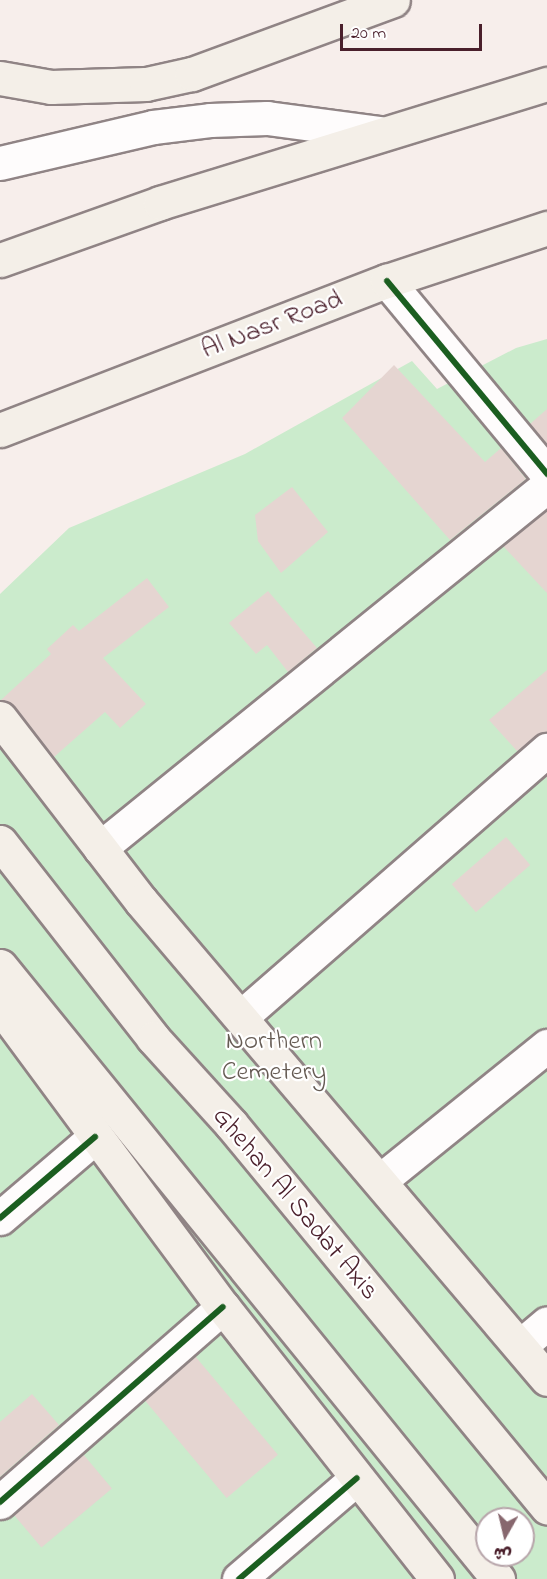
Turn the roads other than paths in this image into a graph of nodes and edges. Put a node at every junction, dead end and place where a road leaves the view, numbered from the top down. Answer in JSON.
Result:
{"nodes":[{"id":1,"x":393,"y":0,"type":"edge"},
{"id":2,"x":0,"y":78,"type":"edge"},
{"id":3,"x":547,"y":84,"type":"edge"},
{"id":4,"x":380,"y":133,"type":"junction"},
{"id":5,"x":0,"y":162,"type":"edge"},
{"id":6,"x":547,"y":228,"type":"edge"},
{"id":7,"x":0,"y":260,"type":"edge"},
{"id":8,"x":387,"y":281,"type":"junction"},
{"id":9,"x":0,"y":430,"type":"edge"},
{"id":10,"x":547,"y":474,"type":"edge"},
{"id":11,"x":547,"y":486,"type":"edge"},
{"id":12,"x":0,"y":718,"type":"edge"},
{"id":13,"x":547,"y":750,"type":"edge"},
{"id":14,"x":0,"y":842,"type":"edge"},
{"id":15,"x":100,"y":848,"type":"junction"},
{"id":16,"x":0,"y":966,"type":"edge"},
{"id":17,"x":0,"y":1006,"type":"edge"},
{"id":18,"x":242,"y":1016,"type":"junction"},
{"id":19,"x":547,"y":1046,"type":"edge"},
{"id":20,"x":95,"y":1137,"type":"junction"},
{"id":21,"x":382,"y":1179,"type":"junction"},
{"id":22,"x":0,"y":1218,"type":"edge"},
{"id":23,"x":223,"y":1307,"type":"junction"},
{"id":24,"x":547,"y":1323,"type":"edge"},
{"id":25,"x":520,"y":1346,"type":"junction"},
{"id":26,"x":547,"y":1379,"type":"edge"},
{"id":27,"x":357,"y":1478,"type":"junction"},
{"id":28,"x":0,"y":1502,"type":"edge"},
{"id":29,"x":547,"y":1508,"type":"edge"},
{"id":30,"x":240,"y":1579,"type":"edge"},
{"id":31,"x":437,"y":1579,"type":"edge"},
{"id":32,"x":498,"y":1579,"type":"edge"}],
"edges":[{"from":1,"to":2,"type":"main road"},
{"from":3,"to":4,"type":"main road"},
{"from":4,"to":5,"type":"street"},
{"from":4,"to":7,"type":"main road"},
{"from":6,"to":8,"type":"main road","name":"Al Nasr Road"},
{"from":8,"to":9,"type":"main road","name":"Al Nasr Road"},
{"from":8,"to":10,"type":"street"},
{"from":11,"to":15,"type":"street"},
{"from":12,"to":15,"type":"main road"},
{"from":13,"to":18,"type":"street"},
{"from":14,"to":29,"type":"main road","name":"Ghehan Al Sadat Axis"},
{"from":15,"to":18,"type":"main road"},
{"from":16,"to":32,"type":"main road"},
{"from":17,"to":20,"type":"main road"},
{"from":18,"to":21,"type":"main road"},
{"from":19,"to":21,"type":"street"},
{"from":20,"to":22,"type":"street"},
{"from":20,"to":23,"type":"main road"},
{"from":21,"to":25,"type":"main road"},
{"from":23,"to":27,"type":"main road"},
{"from":23,"to":28,"type":"street"},
{"from":24,"to":25,"type":"street"},
{"from":25,"to":26,"type":"main road"},
{"from":27,"to":30,"type":"street"},
{"from":27,"to":31,"type":"main road"}]}
